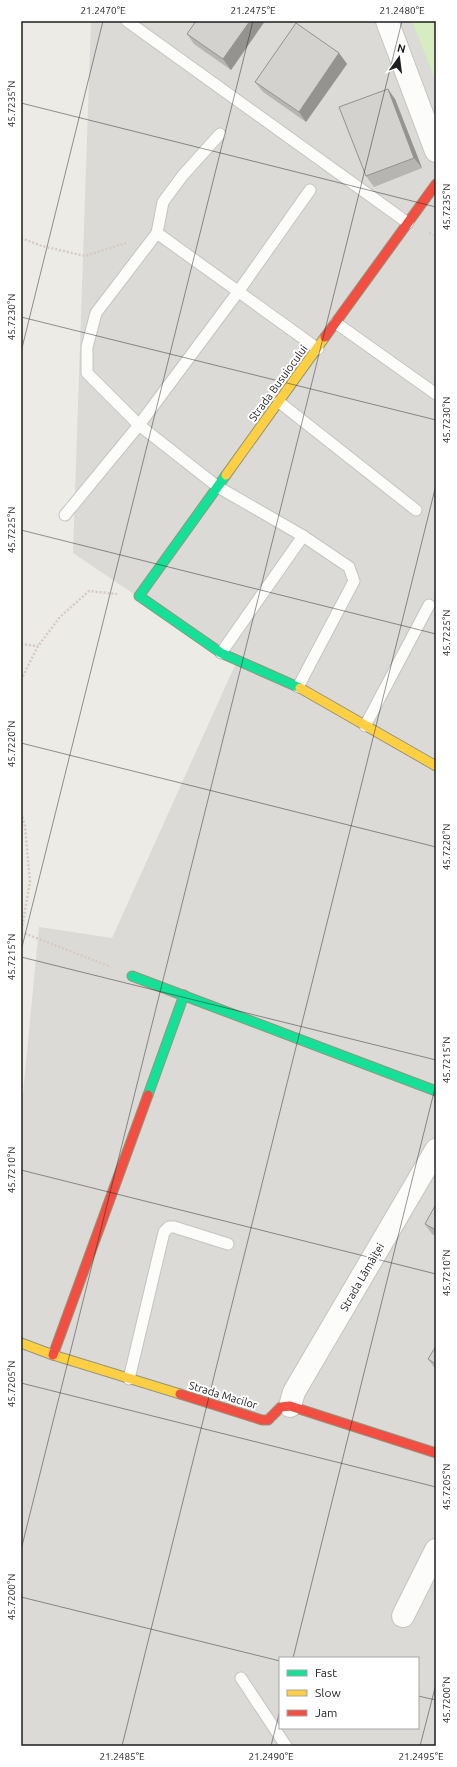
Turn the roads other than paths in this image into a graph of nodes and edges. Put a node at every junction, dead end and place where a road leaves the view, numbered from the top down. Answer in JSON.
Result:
{"nodes":[{"id":1,"x":127,"y":21,"type":"edge"},
{"id":2,"x":387,"y":21,"type":"edge"},
{"id":3,"x":220,"y":134,"type":"dead end"},
{"id":4,"x":436,"y":151,"type":"edge"},
{"id":5,"x":436,"y":184,"type":"edge"},
{"id":6,"x":310,"y":190,"type":"dead end"},
{"id":7,"x":408,"y":223,"type":"junction"},
{"id":8,"x":157,"y":233,"type":"junction"},
{"id":9,"x":238,"y":292,"type":"junction"},
{"id":10,"x":336,"y":323,"type":"junction"},
{"id":11,"x":318,"y":348,"type":"junction"},
{"id":12,"x":436,"y":394,"type":"edge"},
{"id":13,"x":279,"y":402,"type":"junction"},
{"id":14,"x":138,"y":426,"type":"junction"},
{"id":15,"x":218,"y":487,"type":"junction"},
{"id":16,"x":416,"y":510,"type":"dead end"},
{"id":17,"x":66,"y":515,"type":"dead end"},
{"id":18,"x":303,"y":536,"type":"junction"},
{"id":19,"x":428,"y":605,"type":"dead end"},
{"id":20,"x":221,"y":653,"type":"junction"},
{"id":21,"x":298,"y":687,"type":"junction"},
{"id":22,"x":365,"y":726,"type":"junction"},
{"id":23,"x":436,"y":766,"type":"edge"},
{"id":24,"x":132,"y":976,"type":"road end"},
{"id":25,"x":184,"y":995,"type":"junction"},
{"id":26,"x":436,"y":1091,"type":"edge"},
{"id":27,"x":436,"y":1150,"type":"edge"},
{"id":28,"x":228,"y":1244,"type":"dead end"},
{"id":29,"x":21,"y":1343,"type":"edge"},
{"id":30,"x":53,"y":1355,"type":"junction"},
{"id":31,"x":129,"y":1379,"type":"junction"},
{"id":32,"x":290,"y":1406,"type":"junction"},
{"id":33,"x":436,"y":1453,"type":"edge"},
{"id":34,"x":436,"y":1550,"type":"edge"},
{"id":35,"x":403,"y":1616,"type":"dead end"},
{"id":36,"x":241,"y":1678,"type":"dead end"},
{"id":37,"x":286,"y":1746,"type":"edge"}],
"edges":[{"from":1,"to":7,"type":"lane"},
{"from":2,"to":4,"type":"street"},
{"from":3,"to":8,"type":"lane"},
{"from":5,"to":7,"type":"street","name":"Strada Busuiocului"},
{"from":6,"to":9,"type":"lane"},
{"from":7,"to":10,"type":"street","name":"Strada Busuiocului"},
{"from":8,"to":9,"type":"lane"},
{"from":8,"to":14,"type":"lane"},
{"from":9,"to":11,"type":"lane"},
{"from":9,"to":14,"type":"lane"},
{"from":10,"to":11,"type":"street","name":"Strada Busuiocului"},
{"from":10,"to":12,"type":"lane"},
{"from":11,"to":13,"type":"street","name":"Strada Busuiocului"},
{"from":13,"to":15,"type":"street","name":"Strada Busuiocului"},
{"from":13,"to":16,"type":"lane"},
{"from":14,"to":15,"type":"lane"},
{"from":14,"to":17,"type":"lane"},
{"from":15,"to":18,"type":"lane"},
{"from":15,"to":20,"type":"street","name":"Strada Busuiocului"},
{"from":18,"to":20,"type":"lane"},
{"from":18,"to":21,"type":"lane"},
{"from":19,"to":22,"type":"lane"},
{"from":20,"to":21,"type":"street"},
{"from":21,"to":22,"type":"street"},
{"from":22,"to":23,"type":"street"},
{"from":24,"to":25,"type":"street"},
{"from":25,"to":26,"type":"street"},
{"from":25,"to":30,"type":"street"},
{"from":27,"to":32,"type":"street","name":"Strada Lămâiței"},
{"from":28,"to":31,"type":"lane"},
{"from":29,"to":30,"type":"street","name":"Strada Macilor"},
{"from":30,"to":31,"type":"street","name":"Strada Macilor"},
{"from":31,"to":32,"type":"street","name":"Strada Macilor"},
{"from":32,"to":33,"type":"street"},
{"from":34,"to":35,"type":"street"},
{"from":36,"to":37,"type":"lane"}]}
